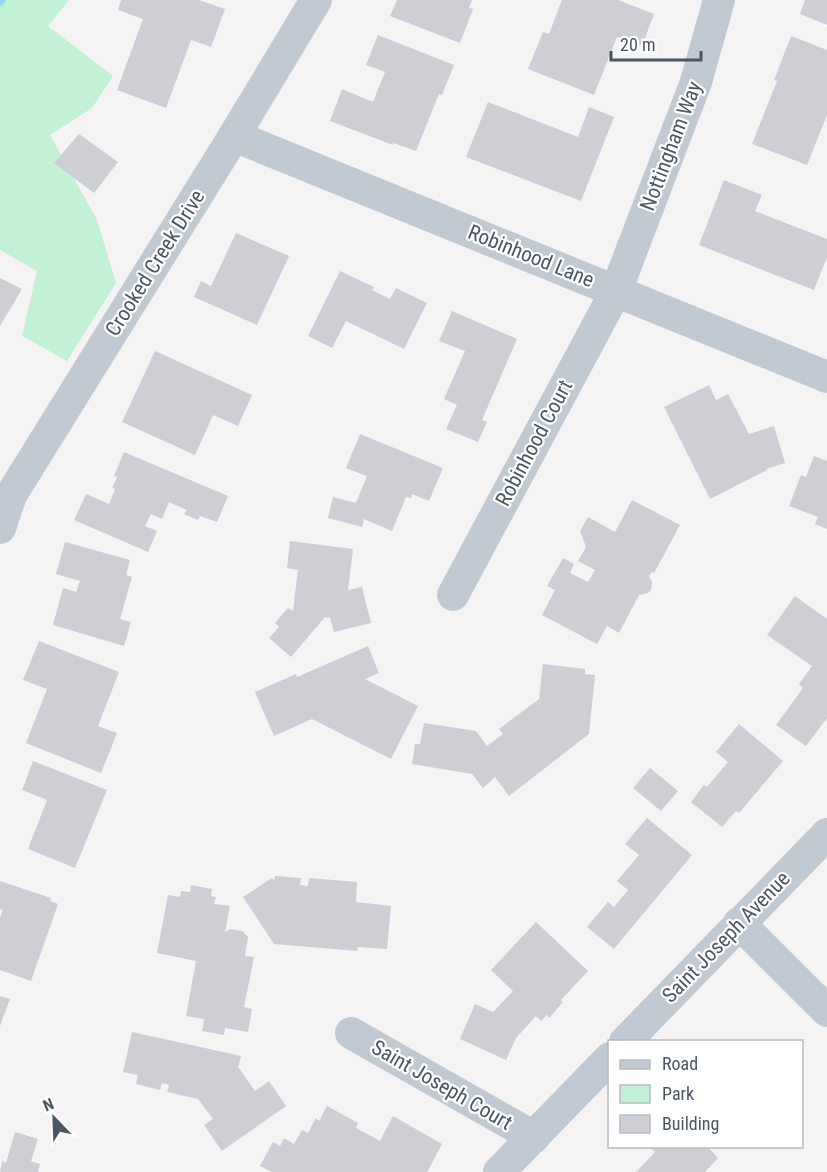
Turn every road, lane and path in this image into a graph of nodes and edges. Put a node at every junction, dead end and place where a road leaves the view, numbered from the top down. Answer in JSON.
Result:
{"nodes":[{"id":1,"x":316,"y":0,"type":"edge"},
{"id":2,"x":719,"y":0,"type":"edge"},
{"id":3,"x":234,"y":136,"type":"junction"},
{"id":4,"x":616,"y":291,"type":"junction"},
{"id":5,"x":827,"y":377,"type":"edge"},
{"id":6,"x":0,"y":528,"type":"edge"},
{"id":7,"x":453,"y":595,"type":"dead end"},
{"id":8,"x":827,"y":834,"type":"edge"},
{"id":9,"x":739,"y":923,"type":"junction"},
{"id":10,"x":827,"y":1011,"type":"edge"},
{"id":11,"x":351,"y":1033,"type":"dead end"},
{"id":12,"x":626,"y":1040,"type":"edge"},
{"id":13,"x":608,"y":1059,"type":"edge"},
{"id":14,"x":534,"y":1137,"type":"junction"},
{"id":15,"x":499,"y":1172,"type":"edge"}],
"edges":[{"from":1,"to":3,"type":"street","name":"Crooked Creek Drive"},
{"from":2,"to":4,"type":"street","name":"Nottingham Way"},
{"from":3,"to":4,"type":"street","name":"Robinhood Lane"},
{"from":3,"to":6,"type":"street","name":"Crooked Creek Drive"},
{"from":4,"to":5,"type":"street","name":"Robinhood Lane"},
{"from":4,"to":7,"type":"street","name":"Robinhood Court"},
{"from":8,"to":9,"type":"street","name":"Saint Joseph Avenue"},
{"from":9,"to":10,"type":"street"},
{"from":9,"to":12,"type":"street","name":"Saint Joseph Avenue"},
{"from":11,"to":14,"type":"street","name":"Saint Joseph Court"},
{"from":13,"to":14,"type":"street"},
{"from":14,"to":15,"type":"street"}]}
